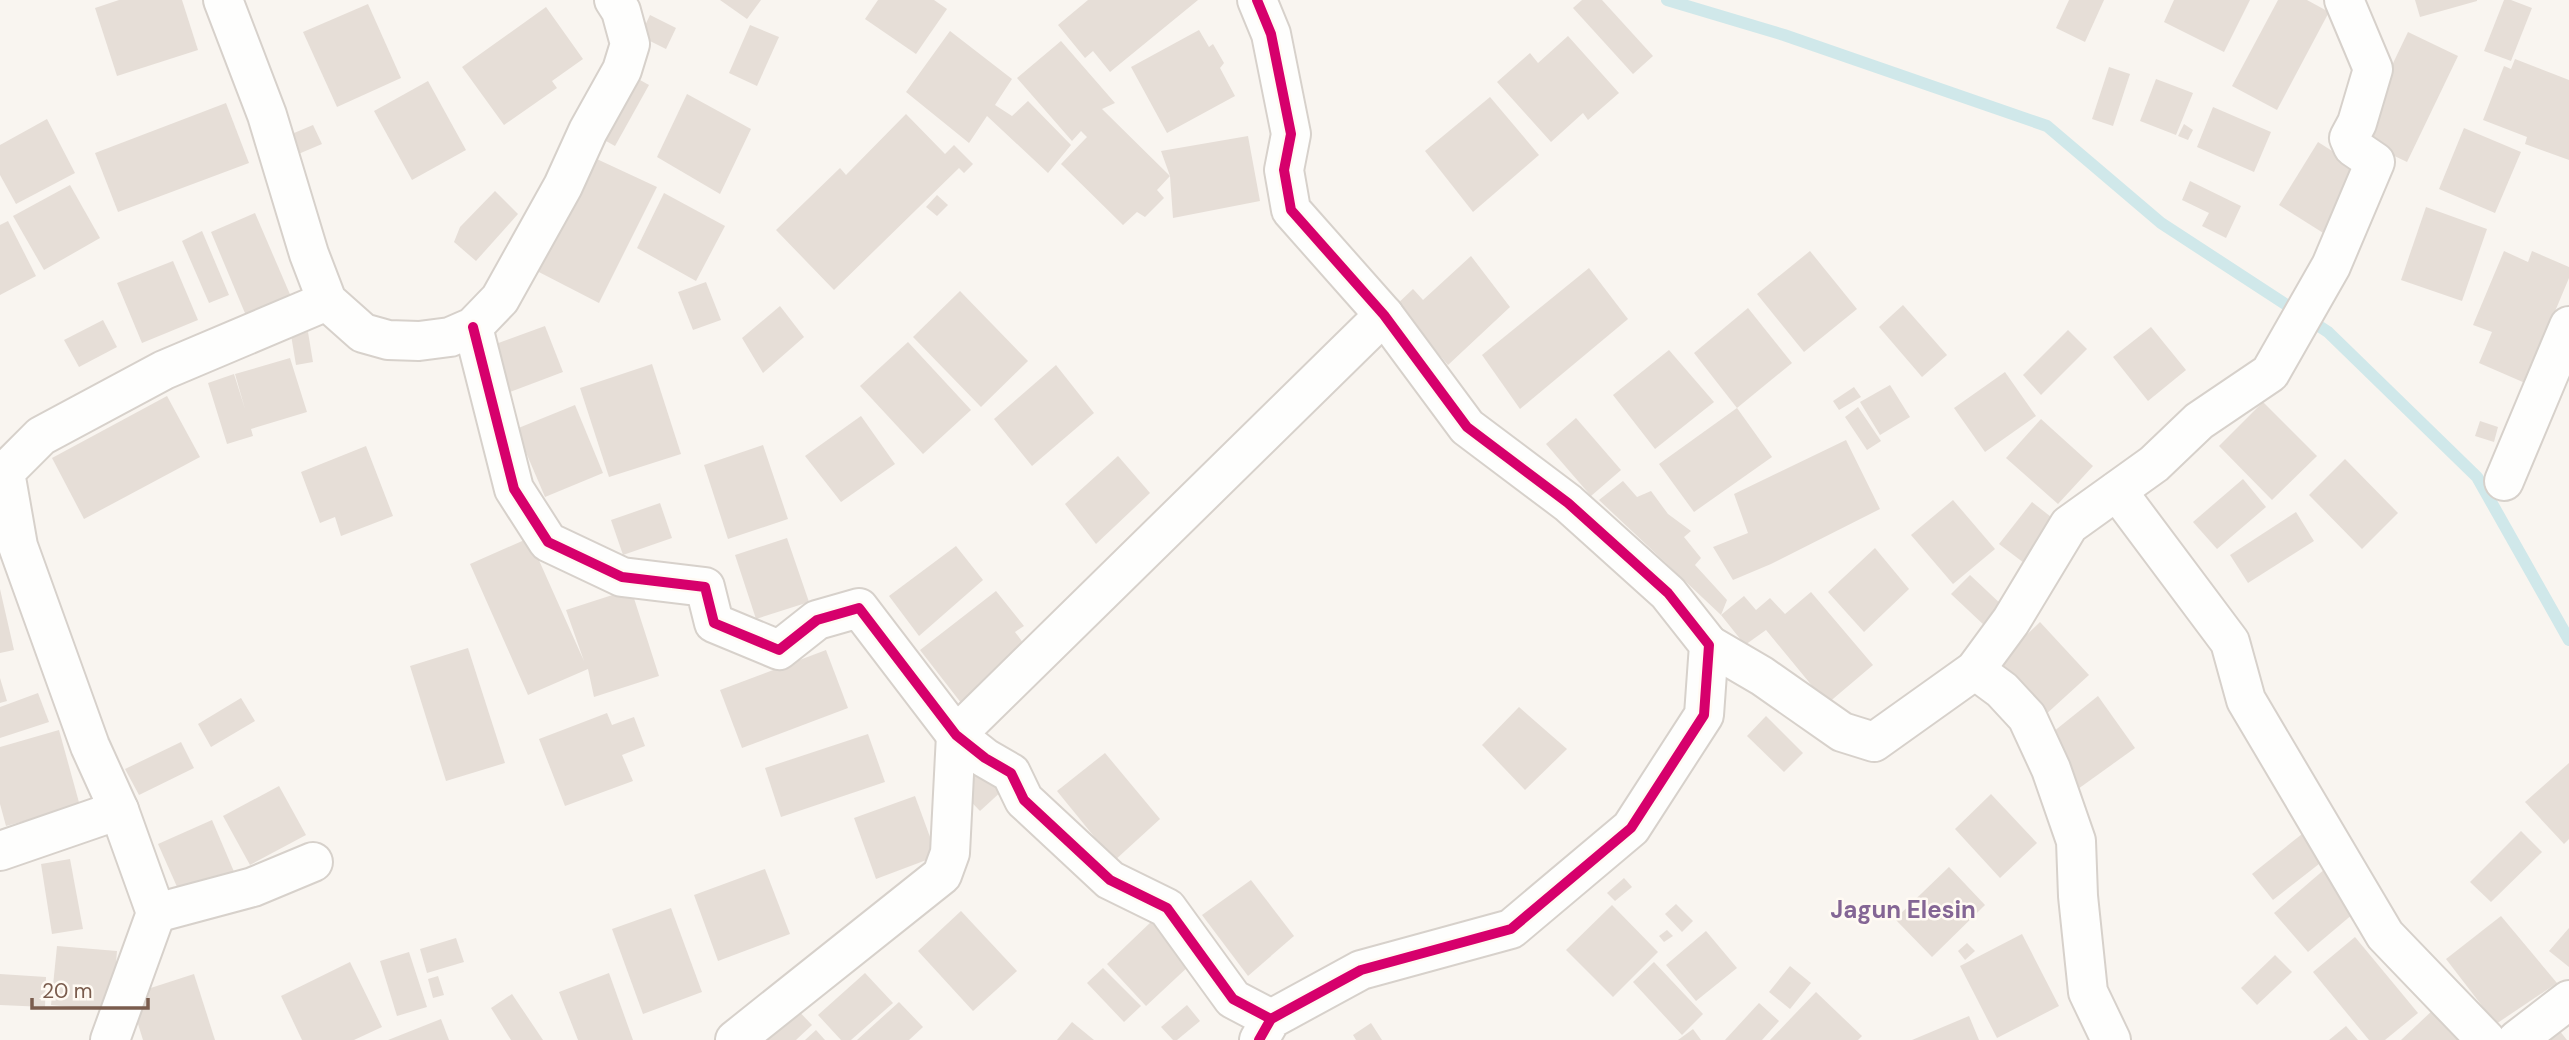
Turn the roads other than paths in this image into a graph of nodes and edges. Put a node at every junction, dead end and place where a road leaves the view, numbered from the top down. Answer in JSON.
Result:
{"nodes":[{"id":1,"x":223,"y":0,"type":"edge"},
{"id":2,"x":1257,"y":0,"type":"edge"},
{"id":3,"x":2344,"y":0,"type":"edge"},
{"id":4,"x":623,"y":4,"type":"edge"},
{"id":5,"x":327,"y":301,"type":"junction"},
{"id":6,"x":1384,"y":315,"type":"junction"},
{"id":7,"x":2569,"y":326,"type":"edge"},
{"id":8,"x":473,"y":327,"type":"junction"},
{"id":9,"x":2504,"y":481,"type":"dead end"},
{"id":10,"x":2117,"y":491,"type":"junction"},
{"id":11,"x":1709,"y":645,"type":"junction"},
{"id":12,"x":1975,"y":670,"type":"junction"},
{"id":13,"x":956,"y":735,"type":"junction"},
{"id":14,"x":119,"y":810,"type":"junction"},
{"id":15,"x":0,"y":851,"type":"edge"},
{"id":16,"x":313,"y":862,"type":"dead end"},
{"id":17,"x":156,"y":913,"type":"junction"},
{"id":18,"x":2569,"y":1000,"type":"edge"},
{"id":19,"x":1265,"y":1029,"type":"edge"},
{"id":20,"x":110,"y":1040,"type":"edge"},
{"id":21,"x":735,"y":1040,"type":"edge"},
{"id":22,"x":2111,"y":1040,"type":"edge"},
{"id":23,"x":2486,"y":1040,"type":"edge"},
{"id":24,"x":2517,"y":1040,"type":"edge"}],
"edges":[{"from":1,"to":5,"type":"street"},
{"from":2,"to":6,"type":"street"},
{"from":3,"to":10,"type":"street"},
{"from":4,"to":8,"type":"street"},
{"from":5,"to":8,"type":"street"},
{"from":5,"to":14,"type":"street"},
{"from":6,"to":11,"type":"street"},
{"from":6,"to":13,"type":"street"},
{"from":7,"to":9,"type":"street"},
{"from":8,"to":13,"type":"street"},
{"from":10,"to":12,"type":"street"},
{"from":10,"to":23,"type":"street"},
{"from":11,"to":12,"type":"street"},
{"from":11,"to":19,"type":"street"},
{"from":12,"to":22,"type":"street"},
{"from":13,"to":19,"type":"street"},
{"from":13,"to":21,"type":"street"},
{"from":14,"to":15,"type":"street"},
{"from":14,"to":17,"type":"street"},
{"from":16,"to":17,"type":"street"},
{"from":17,"to":20,"type":"street"},
{"from":18,"to":24,"type":"street"}]}
